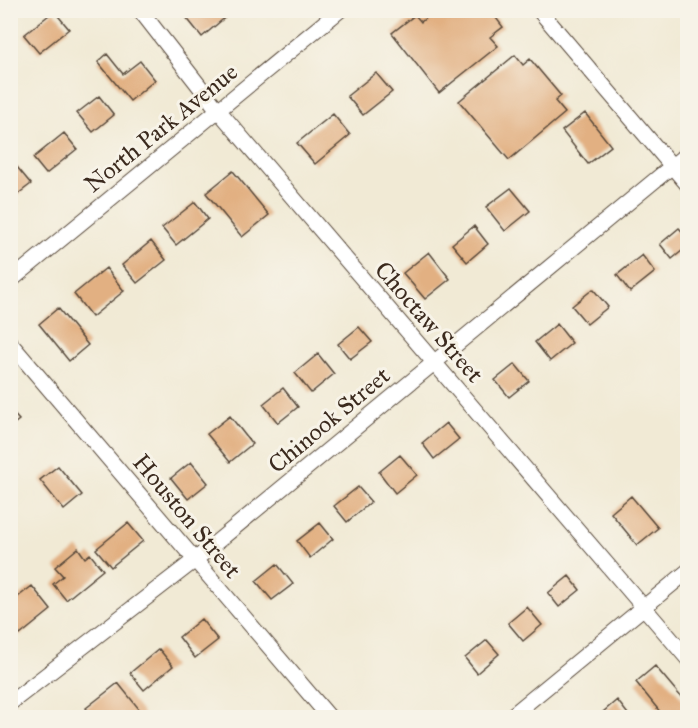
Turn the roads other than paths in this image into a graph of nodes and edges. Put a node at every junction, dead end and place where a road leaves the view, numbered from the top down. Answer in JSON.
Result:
{"nodes":[{"id":1,"x":140,"y":10,"type":"edge"},
{"id":2,"x":339,"y":10,"type":"edge"},
{"id":3,"x":539,"y":10,"type":"edge"},
{"id":4,"x":218,"y":110,"type":"junction"},
{"id":5,"x":687,"y":153,"type":"edge"},
{"id":6,"x":672,"y":167,"type":"junction"},
{"id":7,"x":687,"y":185,"type":"edge"},
{"id":8,"x":10,"y":281,"type":"edge"},
{"id":9,"x":10,"y":343,"type":"edge"},
{"id":10,"x":434,"y":362,"type":"junction"},
{"id":11,"x":195,"y":560,"type":"junction"},
{"id":12,"x":687,"y":571,"type":"edge"},
{"id":13,"x":642,"y":607,"type":"junction"},
{"id":14,"x":687,"y":659,"type":"edge"},
{"id":15,"x":10,"y":703,"type":"edge"},
{"id":16,"x":330,"y":717,"type":"edge"},
{"id":17,"x":509,"y":717,"type":"edge"}],
"edges":[{"from":1,"to":4,"type":"street","name":"Choctaw Street"},
{"from":2,"to":4,"type":"street","name":"North Park Avenue"},
{"from":3,"to":6,"type":"street"},
{"from":4,"to":8,"type":"street","name":"North Park Avenue"},
{"from":4,"to":10,"type":"street","name":"Choctaw Street"},
{"from":5,"to":6,"type":"street","name":"Chinook Street"},
{"from":6,"to":7,"type":"street"},
{"from":6,"to":10,"type":"street","name":"Chinook Street"},
{"from":9,"to":11,"type":"street","name":"Houston Street"},
{"from":10,"to":11,"type":"street","name":"Chinook Street"},
{"from":10,"to":13,"type":"street","name":"Choctaw Street"},
{"from":11,"to":15,"type":"street","name":"Chinook Street"},
{"from":11,"to":16,"type":"street","name":"Houston Street"},
{"from":12,"to":13,"type":"street"},
{"from":13,"to":14,"type":"street","name":"Choctaw Street"},
{"from":13,"to":17,"type":"street"}]}
